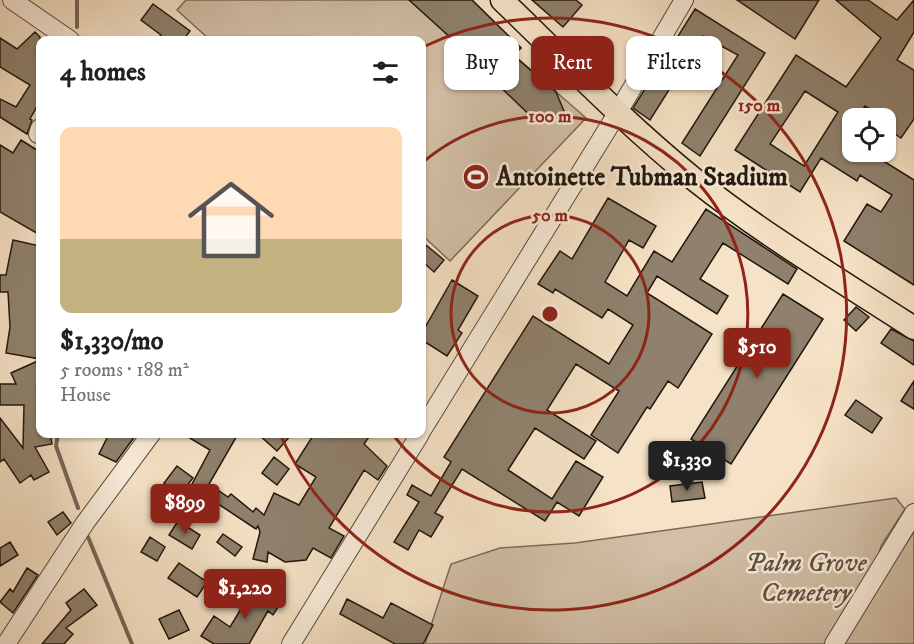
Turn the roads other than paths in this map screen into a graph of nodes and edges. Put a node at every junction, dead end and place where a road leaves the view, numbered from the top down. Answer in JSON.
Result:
{"nodes":[{"id":1,"x":12,"y":0,"type":"edge"},
{"id":2,"x":502,"y":0,"type":"edge"},
{"id":3,"x":684,"y":0,"type":"edge"},
{"id":4,"x":64,"y":36,"type":"edge"},
{"id":5,"x":618,"y":112,"type":"junction"},
{"id":6,"x":914,"y":328,"type":"edge"},
{"id":7,"x":426,"y":424,"type":"edge"},
{"id":8,"x":147,"y":438,"type":"edge"},
{"id":9,"x":417,"y":438,"type":"edge"},
{"id":10,"x":914,"y":513,"type":"edge"},
{"id":11,"x":6,"y":644,"type":"edge"},
{"id":12,"x":291,"y":644,"type":"edge"},
{"id":13,"x":834,"y":644,"type":"edge"}],
"edges":[{"from":1,"to":4,"type":"street"},
{"from":2,"to":5,"type":"main road"},
{"from":3,"to":5,"type":"street"},
{"from":5,"to":6,"type":"main road"},
{"from":5,"to":7,"type":"street"},
{"from":8,"to":11,"type":"street"},
{"from":9,"to":12,"type":"street"},
{"from":10,"to":13,"type":"street"}]}
